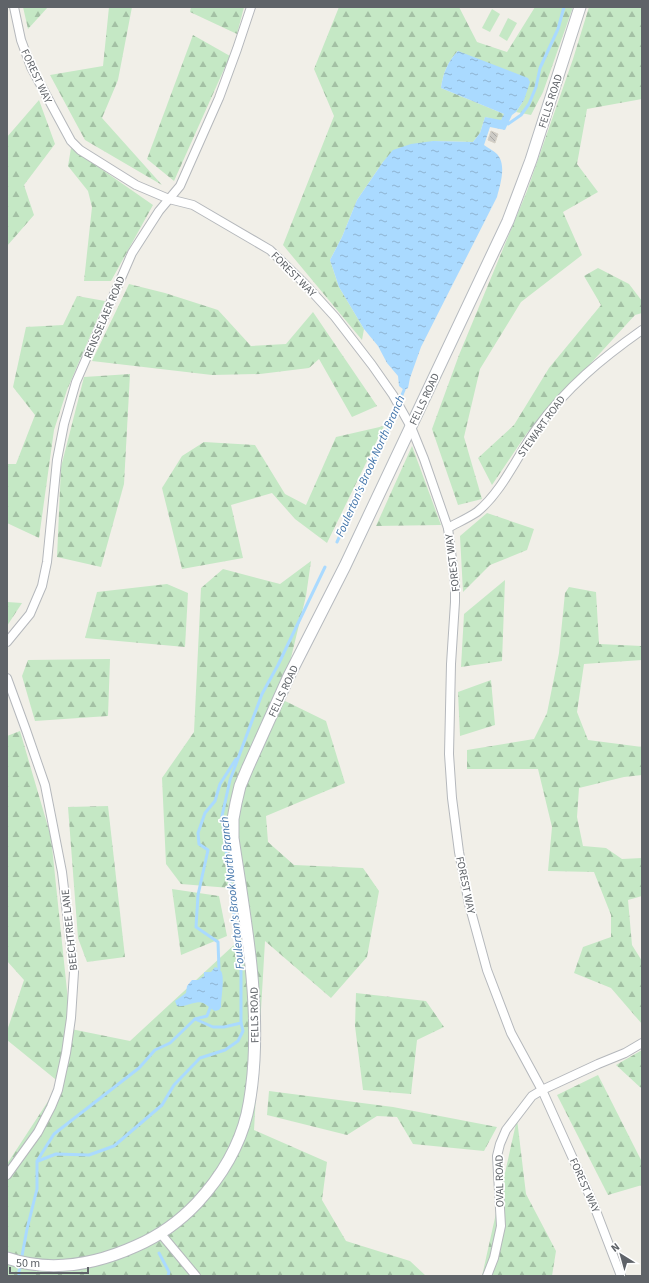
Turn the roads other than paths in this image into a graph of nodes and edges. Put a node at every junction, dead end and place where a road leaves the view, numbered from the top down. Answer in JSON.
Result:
{"nodes":[{"id":1,"x":14,"y":7,"type":"edge"},
{"id":2,"x":251,"y":7,"type":"edge"},
{"id":3,"x":580,"y":7,"type":"edge"},
{"id":4,"x":169,"y":199,"type":"junction"},
{"id":5,"x":642,"y":330,"type":"edge"},
{"id":6,"x":410,"y":428,"type":"junction"},
{"id":7,"x":448,"y":528,"type":"junction"},
{"id":8,"x":7,"y":642,"type":"edge"},
{"id":9,"x":7,"y":678,"type":"edge"},
{"id":10,"x":642,"y":1043,"type":"edge"},
{"id":11,"x":542,"y":1090,"type":"junction"},
{"id":12,"x":7,"y":1175,"type":"edge"},
{"id":13,"x":161,"y":1234,"type":"junction"},
{"id":14,"x":11,"y":1260,"type":"edge"},
{"id":15,"x":196,"y":1276,"type":"edge"},
{"id":16,"x":487,"y":1276,"type":"edge"},
{"id":17,"x":621,"y":1276,"type":"edge"}],
"edges":[{"from":1,"to":4,"type":"street","name":"FOREST WAY"},
{"from":2,"to":4,"type":"street","name":"RENSSELAER ROAD"},
{"from":3,"to":6,"type":"street","name":"FELLS ROAD"},
{"from":4,"to":6,"type":"street","name":"FOREST WAY"},
{"from":4,"to":8,"type":"street","name":"RENSSELAER ROAD"},
{"from":5,"to":7,"type":"street","name":"STEWART ROAD"},
{"from":6,"to":7,"type":"street","name":"FOREST WAY"},
{"from":6,"to":13,"type":"street","name":"FELLS ROAD"},
{"from":7,"to":11,"type":"street","name":"FOREST WAY"},
{"from":9,"to":12,"type":"street","name":"BEECHTREE LANE"},
{"from":10,"to":11,"type":"street","name":"OVAL ROAD"},
{"from":11,"to":16,"type":"street","name":"OVAL ROAD"},
{"from":11,"to":17,"type":"street","name":"FOREST WAY"},
{"from":13,"to":14,"type":"street","name":"FELLS ROAD"},
{"from":13,"to":15,"type":"street"}]}
